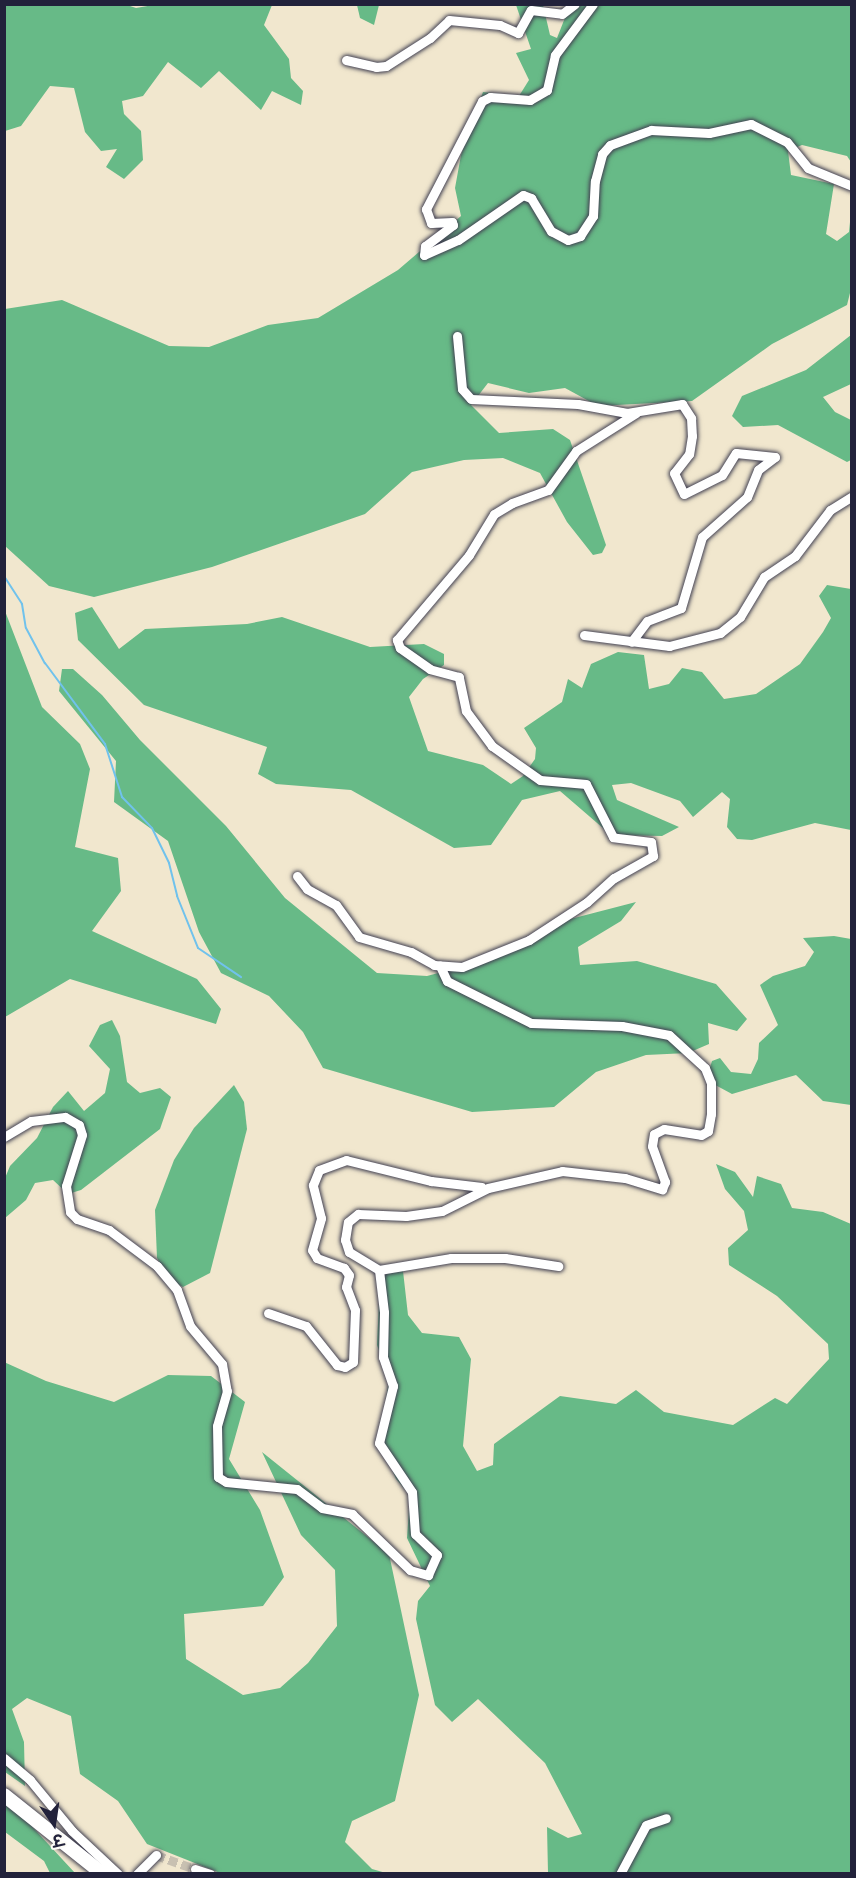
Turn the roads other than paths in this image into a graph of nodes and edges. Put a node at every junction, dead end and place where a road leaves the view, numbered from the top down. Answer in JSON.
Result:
{"nodes":[{"id":1,"x":575,"y":4,"type":"edge"},
{"id":2,"x":593,"y":4,"type":"edge"},
{"id":3,"x":346,"y":60,"type":"dead end"},
{"id":4,"x":852,"y":186,"type":"edge"},
{"id":5,"x":457,"y":336,"type":"dead end"},
{"id":6,"x":636,"y":413,"type":"junction"},
{"id":7,"x":852,"y":496,"type":"edge"},
{"id":8,"x":584,"y":635,"type":"dead end"},
{"id":9,"x":631,"y":642,"type":"junction"},
{"id":10,"x":297,"y":876,"type":"dead end"},
{"id":11,"x":440,"y":966,"type":"junction"},
{"id":12,"x":4,"y":1137,"type":"edge"},
{"id":13,"x":488,"y":1188,"type":"junction"},
{"id":14,"x":558,"y":1266,"type":"dead end"},
{"id":15,"x":379,"y":1270,"type":"junction"},
{"id":16,"x":268,"y":1313,"type":"dead end"},
{"id":17,"x":4,"y":1758,"type":"edge"},
{"id":18,"x":4,"y":1795,"type":"edge"},
{"id":19,"x":666,"y":1818,"type":"dead end"},
{"id":20,"x":156,"y":1856,"type":"dead end"},
{"id":21,"x":195,"y":1869,"type":"dead end"},
{"id":22,"x":102,"y":1874,"type":"edge"},
{"id":23,"x":118,"y":1874,"type":"edge"},
{"id":24,"x":137,"y":1874,"type":"edge"},
{"id":25,"x":210,"y":1874,"type":"edge"},
{"id":26,"x":620,"y":1874,"type":"edge"}],
"edges":[{"from":1,"to":3,"type":"street"},
{"from":2,"to":4,"type":"street"},
{"from":5,"to":6,"type":"street"},
{"from":6,"to":9,"type":"street"},
{"from":6,"to":11,"type":"street"},
{"from":7,"to":9,"type":"street"},
{"from":8,"to":9,"type":"street"},
{"from":10,"to":11,"type":"street"},
{"from":11,"to":13,"type":"street"},
{"from":12,"to":15,"type":"street"},
{"from":13,"to":15,"type":"street"},
{"from":13,"to":16,"type":"street"},
{"from":14,"to":15,"type":"street"},
{"from":17,"to":23,"type":"street"},
{"from":18,"to":22,"type":"highway"},
{"from":19,"to":26,"type":"street"},
{"from":20,"to":24,"type":"street"},
{"from":21,"to":25,"type":"street"}]}
